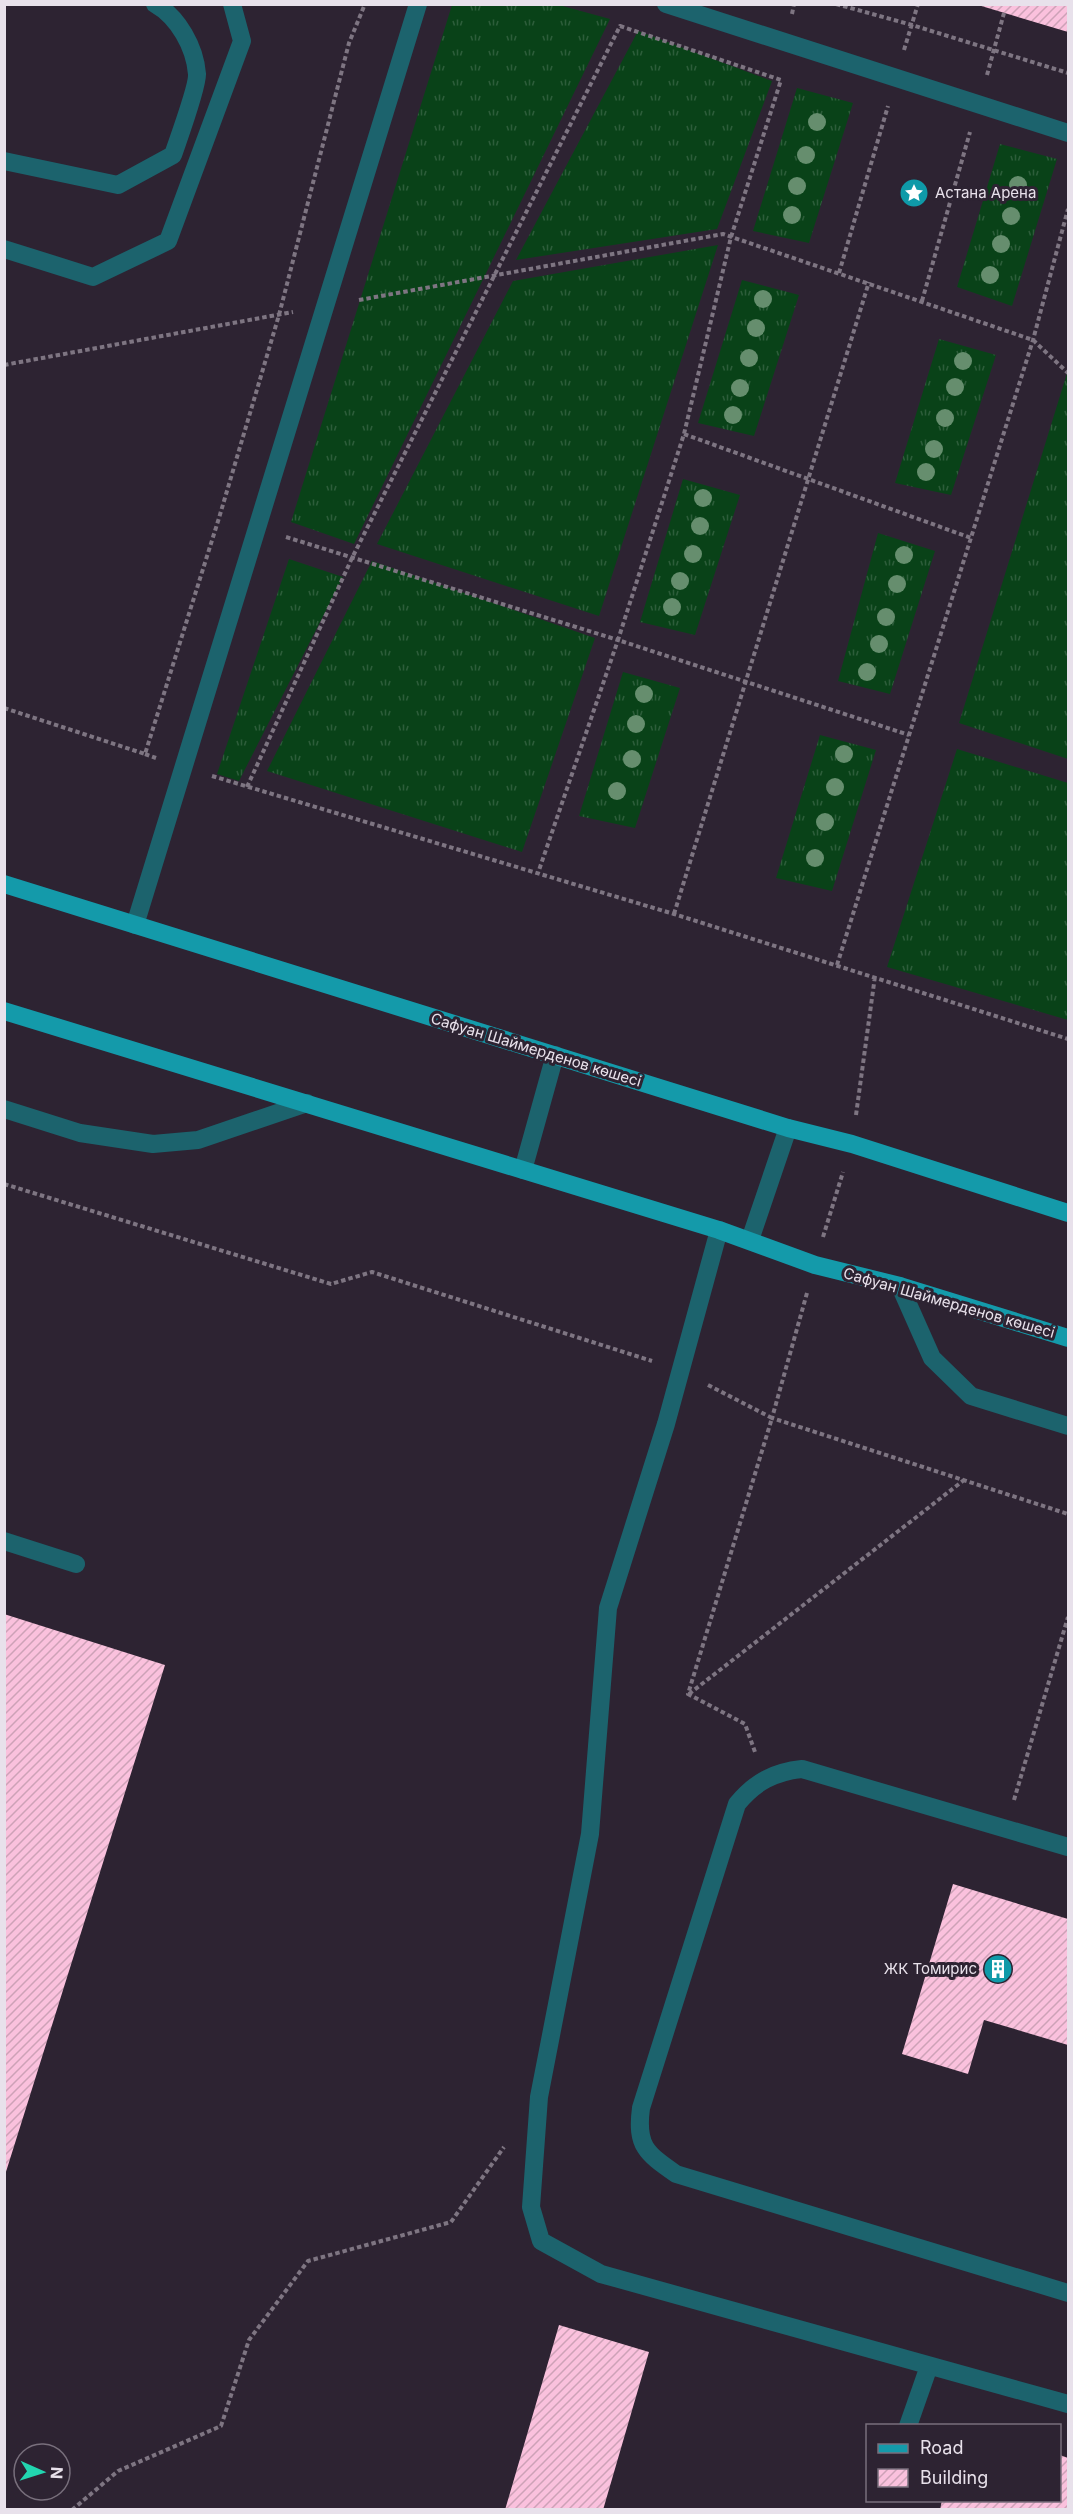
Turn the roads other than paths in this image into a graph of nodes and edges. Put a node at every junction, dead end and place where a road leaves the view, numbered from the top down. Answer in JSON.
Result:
{"nodes":[{"id":1,"x":154,"y":4,"type":"edge"},
{"id":2,"x":232,"y":4,"type":"edge"},
{"id":3,"x":418,"y":4,"type":"edge"},
{"id":4,"x":666,"y":4,"type":"edge"},
{"id":5,"x":1068,"y":133,"type":"edge"},
{"id":6,"x":4,"y":161,"type":"edge"},
{"id":7,"x":4,"y":249,"type":"edge"},
{"id":8,"x":4,"y":884,"type":"edge"},
{"id":9,"x":135,"y":925,"type":"junction"},
{"id":10,"x":4,"y":1011,"type":"edge"},
{"id":11,"x":555,"y":1055,"type":"junction"},
{"id":12,"x":307,"y":1103,"type":"junction"},
{"id":13,"x":4,"y":1109,"type":"edge"},
{"id":14,"x":788,"y":1128,"type":"junction"},
{"id":15,"x":523,"y":1170,"type":"junction"},
{"id":16,"x":1068,"y":1213,"type":"edge"},
{"id":17,"x":719,"y":1230,"type":"junction"},
{"id":18,"x":750,"y":1240,"type":"junction"},
{"id":19,"x":900,"y":1286,"type":"junction"},
{"id":20,"x":1068,"y":1338,"type":"edge"},
{"id":21,"x":1068,"y":1425,"type":"edge"},
{"id":22,"x":4,"y":1540,"type":"edge"},
{"id":23,"x":76,"y":1564,"type":"dead end"},
{"id":24,"x":1068,"y":1847,"type":"edge"},
{"id":25,"x":1068,"y":2293,"type":"edge"},
{"id":26,"x":929,"y":2366,"type":"junction"},
{"id":27,"x":1068,"y":2404,"type":"edge"},
{"id":28,"x":909,"y":2424,"type":"edge"}],
"edges":[{"from":1,"to":6,"type":"street"},
{"from":2,"to":7,"type":"street"},
{"from":3,"to":9,"type":"street"},
{"from":4,"to":5,"type":"street"},
{"from":8,"to":9,"type":"main road","name":"Сафуан Шаймерденов көшесі"},
{"from":9,"to":11,"type":"main road","name":"Сафуан Шаймерденов көшесі"},
{"from":10,"to":12,"type":"main road","name":"Сафуан Шаймерденов көшесі"},
{"from":11,"to":14,"type":"main road","name":"Сафуан Шаймерденов көшесі"},
{"from":11,"to":15,"type":"street"},
{"from":12,"to":13,"type":"street"},
{"from":12,"to":15,"type":"main road","name":"Сафуан Шаймерденов көшесі"},
{"from":14,"to":16,"type":"main road","name":"Сафуан Шаймерденов көшесі"},
{"from":14,"to":18,"type":"street"},
{"from":15,"to":17,"type":"main road","name":"Сафуан Шаймерденов көшесі"},
{"from":17,"to":18,"type":"main road","name":"Сафуан Шаймерденов көшесі"},
{"from":17,"to":26,"type":"street"},
{"from":18,"to":19,"type":"main road","name":"Сафуан Шаймерденов көшесі"},
{"from":19,"to":20,"type":"main road","name":"Сафуан Шаймерденов көшесі"},
{"from":19,"to":21,"type":"street"},
{"from":22,"to":23,"type":"street"},
{"from":24,"to":25,"type":"street"},
{"from":26,"to":27,"type":"street"},
{"from":26,"to":28,"type":"street"}]}
